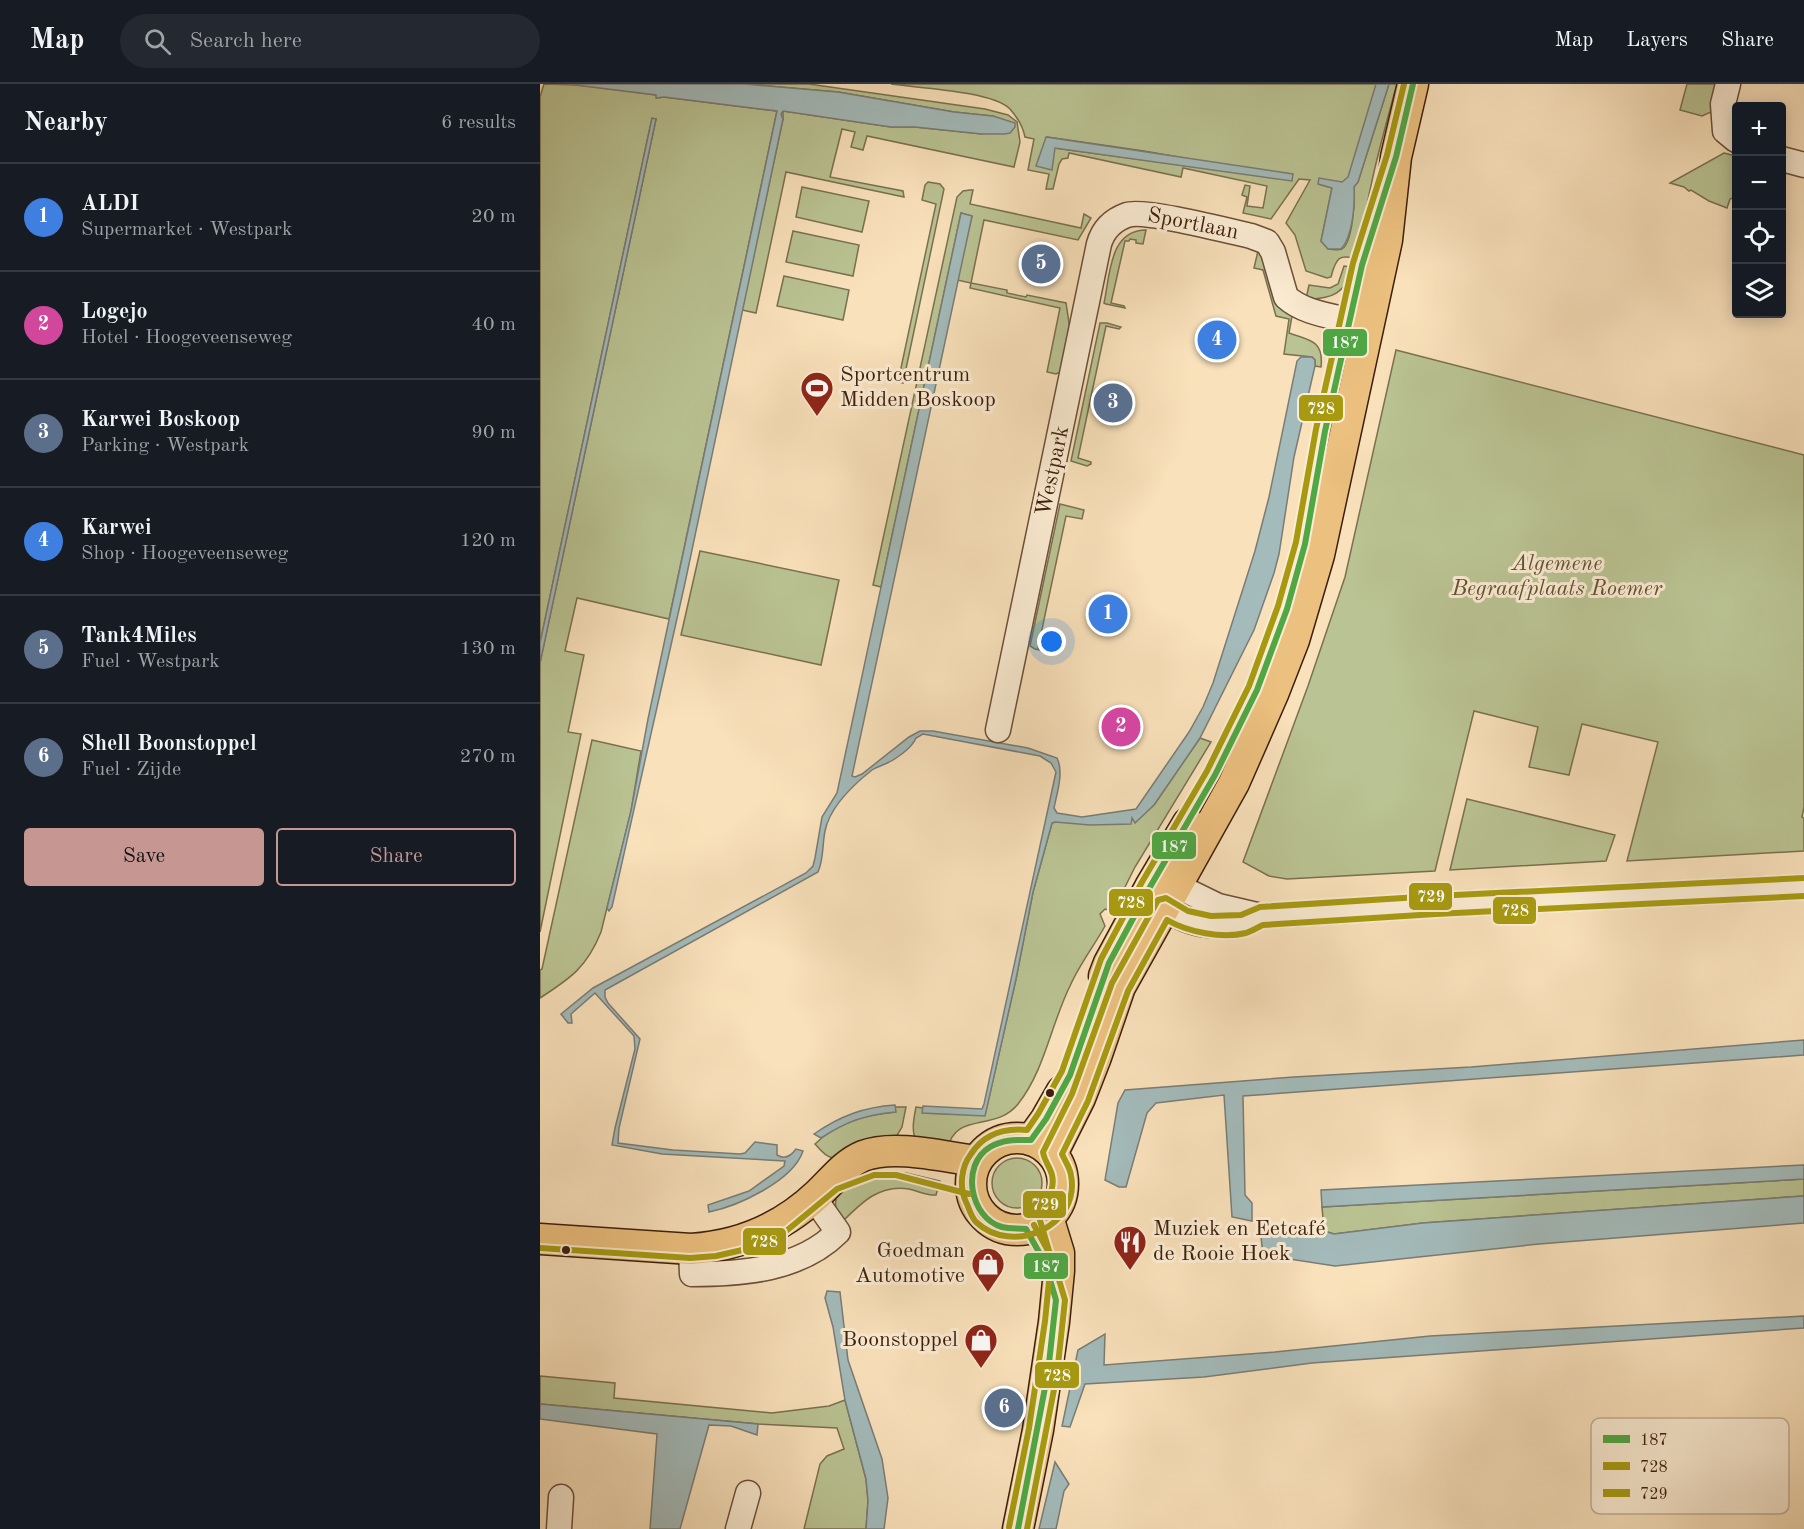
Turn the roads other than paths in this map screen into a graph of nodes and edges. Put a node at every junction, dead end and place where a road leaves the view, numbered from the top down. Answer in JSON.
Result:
{"nodes":[{"id":1,"x":1413,"y":84,"type":"edge"},
{"id":2,"x":1728,"y":84,"type":"edge"},
{"id":3,"x":1732,"y":136,"type":"edge"},
{"id":4,"x":1786,"y":160,"type":"edge"},
{"id":5,"x":1804,"y":165,"type":"edge"},
{"id":6,"x":1119,"y":219,"type":"joint"},
{"id":7,"x":1359,"y":323,"type":"junction"},
{"id":8,"x":998,"y":730,"type":"dead end"},
{"id":9,"x":1804,"y":887,"type":"edge"},
{"id":10,"x":1164,"y":893,"type":"junction"},
{"id":11,"x":1042,"y":1147,"type":"junction"},
{"id":12,"x":974,"y":1173,"type":"junction"},
{"id":13,"x":823,"y":1190,"type":"junction"},
{"id":14,"x":1037,"y":1223,"type":"junction"},
{"id":15,"x":540,"y":1239,"type":"edge"},
{"id":16,"x":691,"y":1249,"type":"junction"},
{"id":17,"x":748,"y":1492,"type":"dead end"},
{"id":18,"x":561,"y":1497,"type":"dead end"},
{"id":19,"x":559,"y":1529,"type":"edge"},
{"id":20,"x":738,"y":1529,"type":"edge"},
{"id":21,"x":1018,"y":1529,"type":"edge"}],
"edges":[{"from":1,"to":7,"type":"main road"},
{"from":2,"to":3,"type":"street"},
{"from":4,"to":5,"type":"street"},
{"from":6,"to":7,"type":"street","name":"Sportlaan"},
{"from":6,"to":8,"type":"street","name":"Westpark"},
{"from":7,"to":10,"type":"main road"},
{"from":9,"to":10,"type":"street"},
{"from":10,"to":11,"type":"main road"},
{"from":11,"to":12,"type":"main road"},
{"from":11,"to":14,"type":"main road"},
{"from":12,"to":13,"type":"main road"},
{"from":12,"to":14,"type":"main road"},
{"from":13,"to":16,"type":"main road"},
{"from":13,"to":16,"type":"street"},
{"from":14,"to":21,"type":"main road"},
{"from":15,"to":16,"type":"main road"},
{"from":17,"to":20,"type":"street"},
{"from":18,"to":19,"type":"street"}]}
